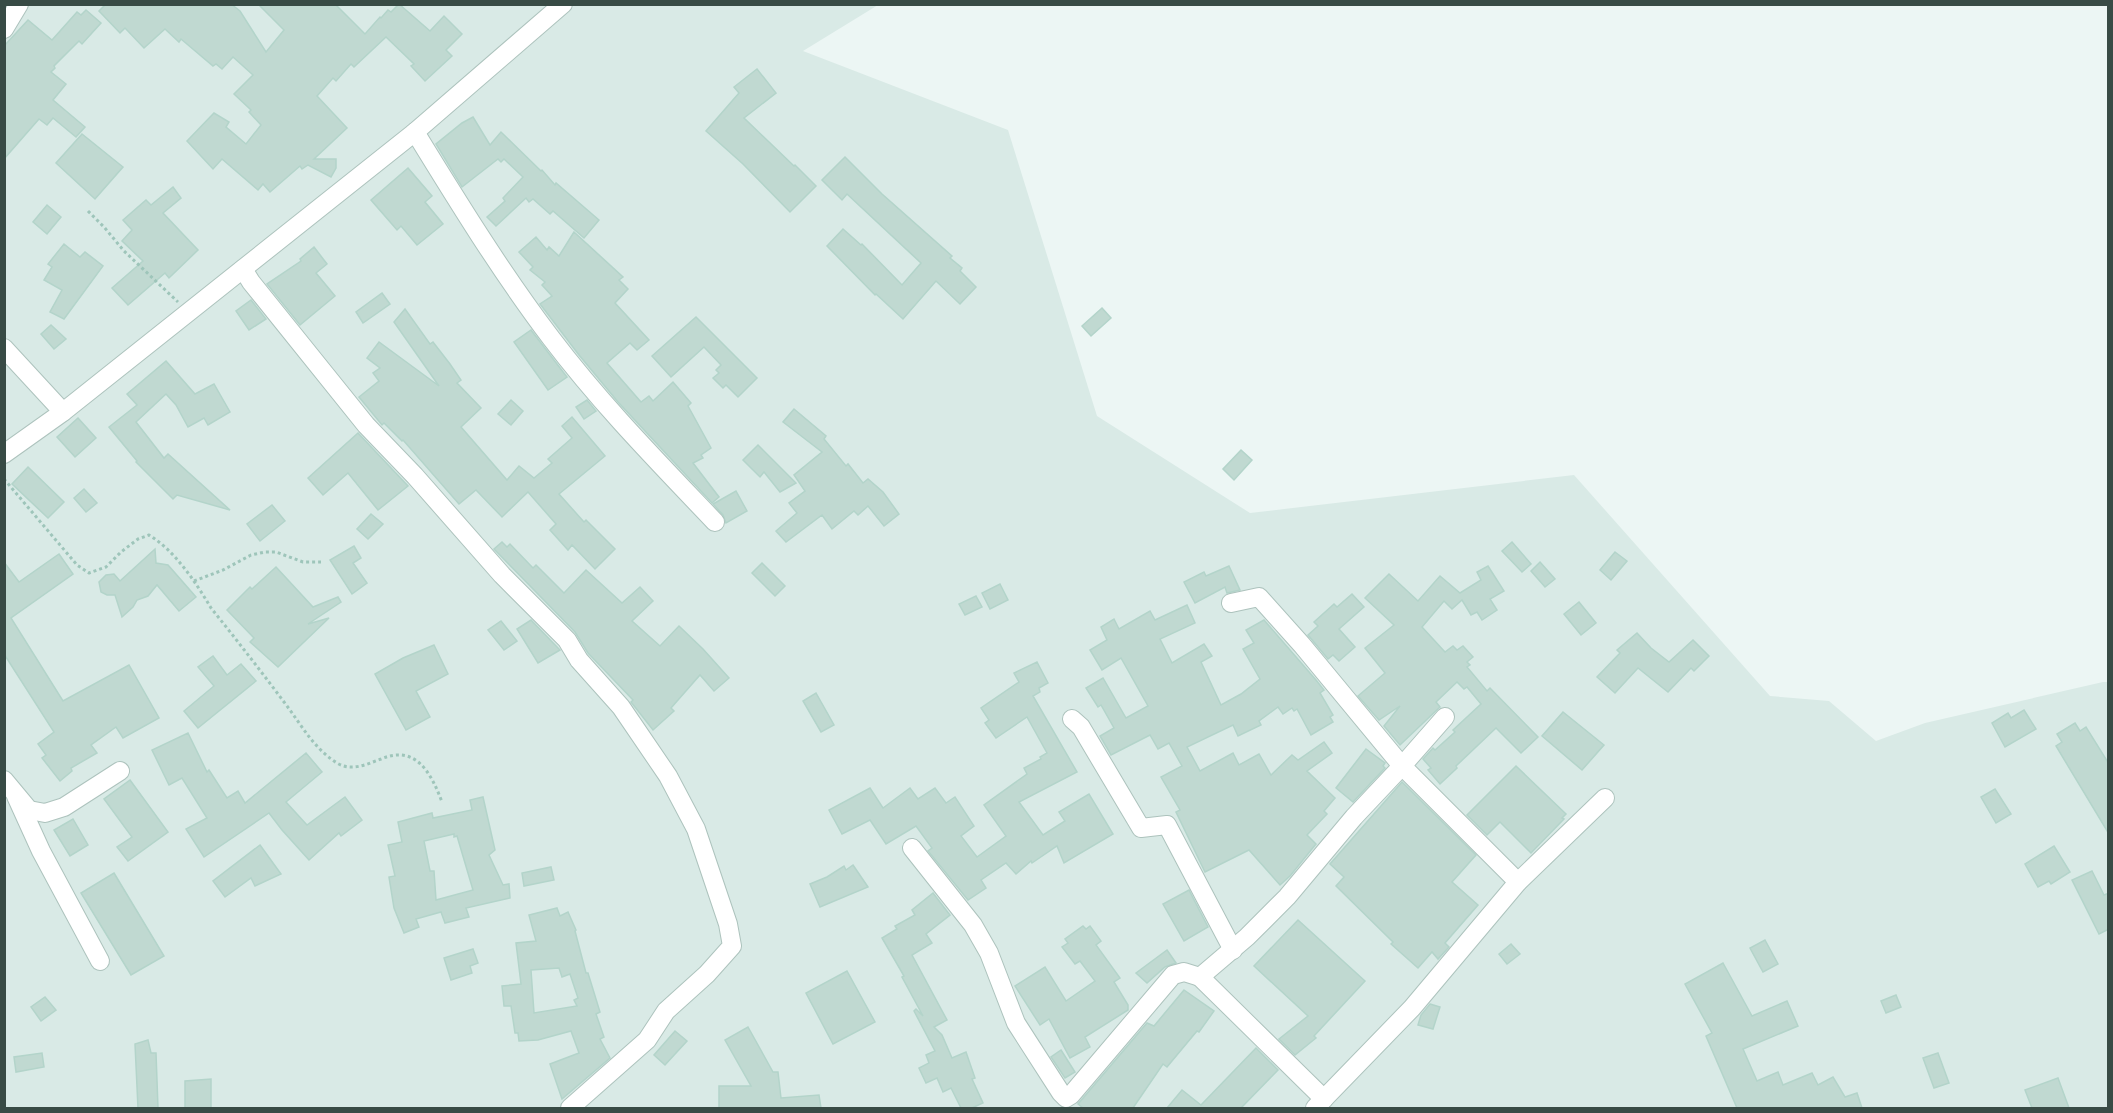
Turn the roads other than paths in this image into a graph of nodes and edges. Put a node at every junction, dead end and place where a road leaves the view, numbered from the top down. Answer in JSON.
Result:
{"nodes":[{"id":1,"x":19,"y":4,"type":"edge"},
{"id":2,"x":563,"y":4,"type":"edge"},
{"id":3,"x":4,"y":29,"type":"edge"},
{"id":4,"x":415,"y":132,"type":"junction"},
{"id":5,"x":243,"y":268,"type":"junction"},
{"id":6,"x":4,"y":348,"type":"edge"},
{"id":7,"x":63,"y":412,"type":"junction"},
{"id":8,"x":4,"y":454,"type":"edge"},
{"id":9,"x":715,"y":522,"type":"dead end"},
{"id":10,"x":1231,"y":603,"type":"dead end"},
{"id":11,"x":1445,"y":717,"type":"dead end"},
{"id":12,"x":1072,"y":719,"type":"dead end"},
{"id":13,"x":1402,"y":766,"type":"junction"},
{"id":14,"x":120,"y":771,"type":"dead end"},
{"id":15,"x":4,"y":780,"type":"edge"},
{"id":16,"x":16,"y":796,"type":"junction"},
{"id":17,"x":1605,"y":798,"type":"dead end"},
{"id":18,"x":912,"y":848,"type":"dead end"},
{"id":19,"x":1518,"y":882,"type":"junction"},
{"id":20,"x":1233,"y":950,"type":"junction"},
{"id":21,"x":100,"y":962,"type":"dead end"},
{"id":22,"x":1200,"y":977,"type":"junction"},
{"id":23,"x":1319,"y":1104,"type":"edge"},
{"id":24,"x":570,"y":1108,"type":"edge"}],
"edges":[{"from":1,"to":3,"type":"street"},
{"from":2,"to":4,"type":"street"},
{"from":4,"to":5,"type":"street"},
{"from":4,"to":9,"type":"street"},
{"from":5,"to":7,"type":"street"},
{"from":5,"to":24,"type":"street"},
{"from":6,"to":7,"type":"street"},
{"from":7,"to":8,"type":"street"},
{"from":10,"to":13,"type":"street"},
{"from":11,"to":13,"type":"street"},
{"from":12,"to":20,"type":"street"},
{"from":13,"to":19,"type":"street"},
{"from":13,"to":20,"type":"street"},
{"from":14,"to":16,"type":"street"},
{"from":15,"to":16,"type":"street"},
{"from":16,"to":21,"type":"street"},
{"from":17,"to":19,"type":"street"},
{"from":18,"to":22,"type":"street"},
{"from":19,"to":23,"type":"street"},
{"from":20,"to":22,"type":"street"},
{"from":22,"to":23,"type":"street"}]}
